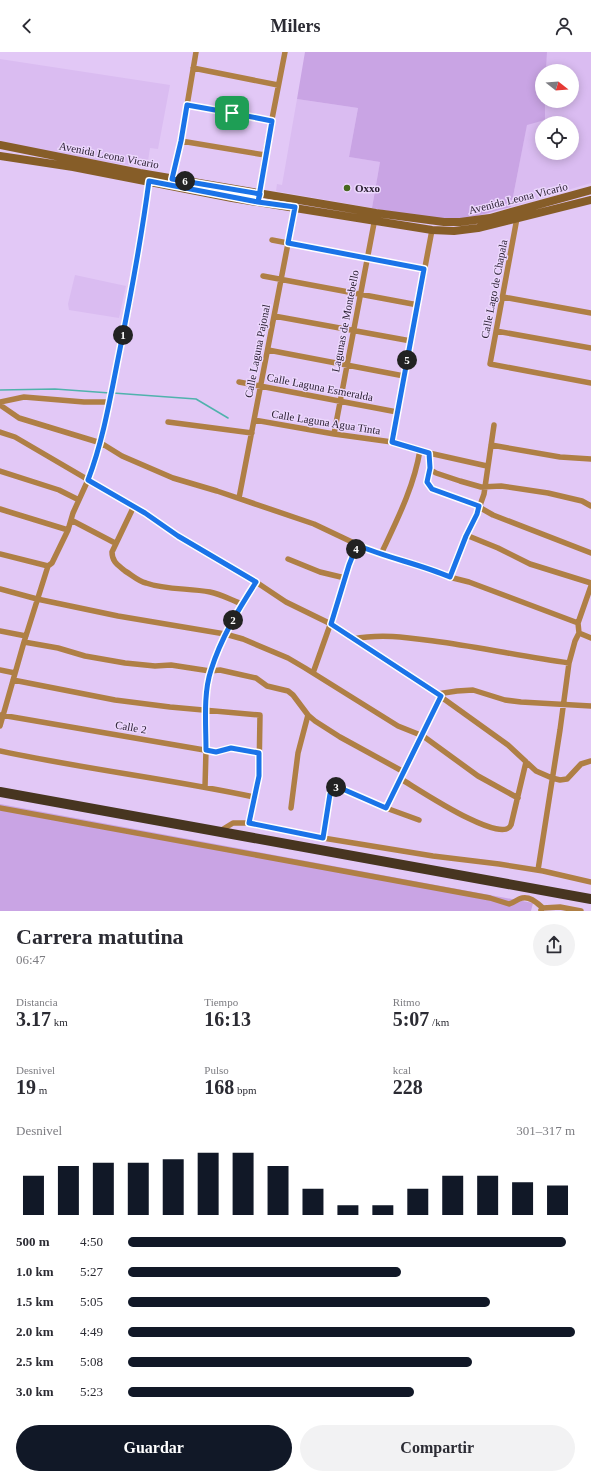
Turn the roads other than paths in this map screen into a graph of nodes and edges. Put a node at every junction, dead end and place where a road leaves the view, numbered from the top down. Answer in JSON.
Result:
{"nodes":[{"id":1,"x":196,"y":52,"type":"edge"},
{"id":2,"x":285,"y":52,"type":"edge"},
{"id":3,"x":193,"y":68,"type":"junction"},
{"id":4,"x":278,"y":85,"type":"junction"},
{"id":5,"x":187,"y":105,"type":"junction"},
{"id":6,"x":272,"y":121,"type":"junction"},
{"id":7,"x":181,"y":141,"type":"junction"},
{"id":8,"x":0,"y":145,"type":"edge"},
{"id":9,"x":265,"y":155,"type":"junction"},
{"id":10,"x":0,"y":156,"type":"edge"},
{"id":11,"x":172,"y":179,"type":"junction"},
{"id":12,"x":149,"y":181,"type":"junction"},
{"id":13,"x":591,"y":190,"type":"edge"},
{"id":14,"x":259,"y":198,"type":"junction"},
{"id":15,"x":591,"y":200,"type":"edge"},
{"id":16,"x":295,"y":207,"type":"junction"},
{"id":17,"x":375,"y":217,"type":"junction"},
{"id":18,"x":517,"y":218,"type":"junction"},
{"id":19,"x":432,"y":230,"type":"junction"},
{"id":20,"x":272,"y":240,"type":"dead end"},
{"id":21,"x":288,"y":243,"type":"junction"},
{"id":22,"x":367,"y":258,"type":"junction"},
{"id":23,"x":424,"y":269,"type":"junction"},
{"id":24,"x":263,"y":276,"type":"dead end"},
{"id":25,"x":281,"y":279,"type":"junction"},
{"id":26,"x":360,"y":294,"type":"junction"},
{"id":27,"x":503,"y":296,"type":"junction"},
{"id":28,"x":418,"y":305,"type":"junction"},
{"id":29,"x":591,"y":313,"type":"edge"},
{"id":30,"x":274,"y":316,"type":"junction"},
{"id":31,"x":496,"y":330,"type":"junction"},
{"id":32,"x":353,"y":331,"type":"junction"},
{"id":33,"x":411,"y":341,"type":"junction"},
{"id":34,"x":591,"y":348,"type":"edge"},
{"id":35,"x":268,"y":350,"type":"junction"},
{"id":36,"x":347,"y":365,"type":"junction"},
{"id":37,"x":404,"y":376,"type":"junction"},
{"id":38,"x":239,"y":382,"type":"dead end"},
{"id":39,"x":591,"y":383,"type":"edge"},
{"id":40,"x":261,"y":386,"type":"junction"},
{"id":41,"x":340,"y":401,"type":"junction"},
{"id":42,"x":0,"y":402,"type":"edge"},
{"id":43,"x":109,"y":402,"type":"junction"},
{"id":44,"x":0,"y":405,"type":"edge"},
{"id":45,"x":397,"y":412,"type":"junction"},
{"id":46,"x":254,"y":420,"type":"junction"},
{"id":47,"x":168,"y":422,"type":"dead end"},
{"id":48,"x":494,"y":425,"type":"dead end"},
{"id":49,"x":0,"y":432,"type":"edge"},
{"id":50,"x":252,"y":433,"type":"junction"},
{"id":51,"x":334,"y":434,"type":"junction"},
{"id":52,"x":392,"y":442,"type":"junction"},
{"id":53,"x":100,"y":443,"type":"junction"},
{"id":54,"x":491,"y":445,"type":"junction"},
{"id":55,"x":420,"y":450,"type":"junction"},
{"id":56,"x":429,"y":453,"type":"junction"},
{"id":57,"x":591,"y":459,"type":"edge"},
{"id":58,"x":488,"y":466,"type":"junction"},
{"id":59,"x":430,"y":468,"type":"junction"},
{"id":60,"x":0,"y":471,"type":"edge"},
{"id":61,"x":88,"y":480,"type":"junction"},
{"id":62,"x":486,"y":487,"type":"junction"},
{"id":63,"x":239,"y":498,"type":"junction"},
{"id":64,"x":79,"y":500,"type":"junction"},
{"id":65,"x":134,"y":506,"type":"junction"},
{"id":66,"x":479,"y":506,"type":"junction"},
{"id":67,"x":591,"y":506,"type":"edge"},
{"id":68,"x":0,"y":509,"type":"edge"},
{"id":69,"x":71,"y":520,"type":"junction"},
{"id":70,"x":68,"y":530,"type":"junction"},
{"id":71,"x":466,"y":536,"type":"junction"},
{"id":72,"x":115,"y":543,"type":"junction"},
{"id":73,"x":357,"y":545,"type":"junction"},
{"id":74,"x":591,"y":553,"type":"edge"},
{"id":75,"x":0,"y":554,"type":"edge"},
{"id":76,"x":381,"y":554,"type":"junction"},
{"id":77,"x":288,"y":559,"type":"dead end"},
{"id":78,"x":48,"y":566,"type":"junction"},
{"id":79,"x":450,"y":577,"type":"junction"},
{"id":80,"x":345,"y":578,"type":"junction"},
{"id":81,"x":256,"y":582,"type":"junction"},
{"id":82,"x":591,"y":584,"type":"edge"},
{"id":83,"x":0,"y":590,"type":"edge"},
{"id":84,"x":37,"y":599,"type":"junction"},
{"id":85,"x":242,"y":604,"type":"junction"},
{"id":86,"x":578,"y":623,"type":"junction"},
{"id":87,"x":331,"y":624,"type":"junction"},
{"id":88,"x":0,"y":631,"type":"edge"},
{"id":89,"x":579,"y":633,"type":"junction"},
{"id":90,"x":225,"y":634,"type":"junction"},
{"id":91,"x":591,"y":638,"type":"edge"},
{"id":92,"x":25,"y":639,"type":"junction"},
{"id":93,"x":353,"y":639,"type":"junction"},
{"id":94,"x":569,"y":663,"type":"junction"},
{"id":95,"x":0,"y":670,"type":"edge"},
{"id":96,"x":210,"y":671,"type":"junction"},
{"id":97,"x":15,"y":673,"type":"junction"},
{"id":98,"x":313,"y":673,"type":"junction"},
{"id":99,"x":13,"y":680,"type":"junction"},
{"id":100,"x":439,"y":695,"type":"junction"},
{"id":101,"x":564,"y":706,"type":"junction"},
{"id":102,"x":591,"y":706,"type":"edge"},
{"id":103,"x":205,"y":709,"type":"junction"},
{"id":104,"x":2,"y":715,"type":"edge"},
{"id":105,"x":308,"y":715,"type":"junction"},
{"id":106,"x":0,"y":726,"type":"edge"},
{"id":107,"x":423,"y":736,"type":"junction"},
{"id":108,"x":206,"y":750,"type":"junction"},
{"id":109,"x":0,"y":751,"type":"edge"},
{"id":110,"x":259,"y":753,"type":"junction"},
{"id":111,"x":591,"y":761,"type":"edge"},
{"id":112,"x":526,"y":762,"type":"junction"},
{"id":113,"x":404,"y":772,"type":"junction"},
{"id":114,"x":552,"y":778,"type":"junction"},
{"id":115,"x":401,"y":779,"type":"junction"},
{"id":116,"x":205,"y":787,"type":"junction"},
{"id":117,"x":0,"y":792,"type":"edge"},
{"id":118,"x":254,"y":797,"type":"junction"},
{"id":119,"x":518,"y":798,"type":"junction"},
{"id":120,"x":0,"y":808,"type":"edge"},
{"id":121,"x":291,"y":808,"type":"dead end"},
{"id":122,"x":386,"y":808,"type":"junction"},
{"id":123,"x":419,"y":820,"type":"dead end"},
{"id":124,"x":249,"y":823,"type":"junction"},
{"id":125,"x":220,"y":831,"type":"junction"},
{"id":126,"x":323,"y":838,"type":"junction"},
{"id":127,"x":538,"y":870,"type":"junction"},
{"id":128,"x":591,"y":882,"type":"edge"},
{"id":129,"x":591,"y":899,"type":"edge"},
{"id":130,"x":542,"y":910,"type":"edge"},
{"id":131,"x":582,"y":911,"type":"edge"}],
"edges":[{"from":1,"to":3,"type":"street"},
{"from":2,"to":4,"type":"street"},
{"from":3,"to":4,"type":"street"},
{"from":3,"to":5,"type":"street"},
{"from":4,"to":6,"type":"street"},
{"from":5,"to":6,"type":"street"},
{"from":5,"to":7,"type":"street"},
{"from":6,"to":9,"type":"street"},
{"from":7,"to":9,"type":"street"},
{"from":7,"to":11,"type":"street"},
{"from":8,"to":11,"type":"street","name":"Avenida Leona Vicario"},
{"from":9,"to":14,"type":"street"},
{"from":10,"to":12,"type":"street","name":"Avenida Leona Vicario"},
{"from":11,"to":14,"type":"street","name":"Avenida Leona Vicario"},
{"from":12,"to":14,"type":"street","name":"Avenida Leona Vicario"},
{"from":12,"to":43,"type":"street"},
{"from":13,"to":17,"type":"street","name":"Avenida Leona Vicario"},
{"from":14,"to":16,"type":"street","name":"Avenida Leona Vicario"},
{"from":14,"to":17,"type":"street","name":"Avenida Leona Vicario"},
{"from":15,"to":18,"type":"street","name":"Avenida Leona Vicario"},
{"from":16,"to":17,"type":"street","name":"Avenida Leona Vicario"},
{"from":16,"to":21,"type":"street","name":"Calle Laguna Pajonal"},
{"from":17,"to":19,"type":"street","name":"Avenida Leona Vicario"},
{"from":17,"to":22,"type":"street","name":"Lagunas de Montebello"},
{"from":18,"to":19,"type":"street","name":"Avenida Leona Vicario"},
{"from":18,"to":27,"type":"street","name":"Calle Lago de Chapala"},
{"from":19,"to":23,"type":"street"},
{"from":20,"to":21,"type":"street"},
{"from":21,"to":22,"type":"street"},
{"from":21,"to":25,"type":"street","name":"Calle Laguna Pajonal"},
{"from":22,"to":23,"type":"street"},
{"from":22,"to":26,"type":"street","name":"Lagunas de Montebello"},
{"from":23,"to":28,"type":"street"},
{"from":24,"to":25,"type":"street"},
{"from":25,"to":26,"type":"street"},
{"from":25,"to":30,"type":"street","name":"Calle Laguna Pajonal"},
{"from":26,"to":28,"type":"street"},
{"from":26,"to":32,"type":"street","name":"Lagunas de Montebello"},
{"from":27,"to":29,"type":"street"},
{"from":27,"to":31,"type":"street","name":"Calle Lago de Chapala"},
{"from":28,"to":33,"type":"street"},
{"from":30,"to":32,"type":"street"},
{"from":30,"to":35,"type":"street","name":"Calle Laguna Pajonal"},
{"from":31,"to":34,"type":"street"},
{"from":31,"to":39,"type":"street","name":"Calle Lago de Chapala"},
{"from":32,"to":33,"type":"street"},
{"from":32,"to":36,"type":"street","name":"Lagunas de Montebello"},
{"from":33,"to":37,"type":"street"},
{"from":35,"to":36,"type":"street"},
{"from":35,"to":40,"type":"street","name":"Calle Laguna Pajonal"},
{"from":36,"to":37,"type":"street"},
{"from":36,"to":41,"type":"street","name":"Lagunas de Montebello"},
{"from":37,"to":45,"type":"street"},
{"from":38,"to":40,"type":"street","name":"Calle Laguna Esmeralda"},
{"from":40,"to":41,"type":"street","name":"Calle Laguna Esmeralda"},
{"from":40,"to":46,"type":"street","name":"Calle Laguna Pajonal"},
{"from":41,"to":45,"type":"street","name":"Calle Laguna Esmeralda"},
{"from":41,"to":51,"type":"street","name":"Lagunas de Montebello"},
{"from":42,"to":43,"type":"street"},
{"from":43,"to":53,"type":"street"},
{"from":44,"to":53,"type":"street"},
{"from":45,"to":52,"type":"street"},
{"from":46,"to":50,"type":"street","name":"Calle Laguna Pajonal"},
{"from":46,"to":51,"type":"street","name":"Calle Laguna Agua Tinta"},
{"from":47,"to":50,"type":"street"},
{"from":48,"to":54,"type":"street"},
{"from":49,"to":61,"type":"street"},
{"from":50,"to":63,"type":"street","name":"Calle Laguna Pajonal"},
{"from":51,"to":52,"type":"street","name":"Calle Laguna Agua Tinta"},
{"from":52,"to":55,"type":"street","name":"Calle Laguna Agua Tinta"},
{"from":53,"to":61,"type":"street"},
{"from":53,"to":63,"type":"street"},
{"from":54,"to":57,"type":"street"},
{"from":54,"to":58,"type":"street"},
{"from":55,"to":56,"type":"street","name":"Calle Laguna Agua Tinta"},
{"from":55,"to":76,"type":"street"},
{"from":56,"to":58,"type":"street","name":"Calle Laguna Agua Tinta"},
{"from":56,"to":59,"type":"street"},
{"from":58,"to":62,"type":"street"},
{"from":59,"to":62,"type":"street"},
{"from":59,"to":66,"type":"street"},
{"from":60,"to":64,"type":"street"},
{"from":61,"to":64,"type":"street"},
{"from":61,"to":65,"type":"street"},
{"from":62,"to":66,"type":"street"},
{"from":62,"to":67,"type":"street"},
{"from":63,"to":73,"type":"street"},
{"from":64,"to":69,"type":"street"},
{"from":65,"to":72,"type":"street"},
{"from":65,"to":81,"type":"street"},
{"from":66,"to":71,"type":"street"},
{"from":66,"to":74,"type":"street"},
{"from":68,"to":70,"type":"street"},
{"from":69,"to":70,"type":"street"},
{"from":69,"to":72,"type":"street"},
{"from":70,"to":78,"type":"street"},
{"from":71,"to":79,"type":"street"},
{"from":71,"to":82,"type":"street"},
{"from":72,"to":85,"type":"street"},
{"from":73,"to":76,"type":"street"},
{"from":73,"to":80,"type":"street"},
{"from":75,"to":78,"type":"street"},
{"from":76,"to":79,"type":"street"},
{"from":77,"to":80,"type":"street"},
{"from":78,"to":84,"type":"street"},
{"from":79,"to":86,"type":"street"},
{"from":80,"to":87,"type":"street"},
{"from":81,"to":85,"type":"street"},
{"from":81,"to":87,"type":"street"},
{"from":82,"to":86,"type":"street"},
{"from":83,"to":84,"type":"street"},
{"from":84,"to":90,"type":"street"},
{"from":84,"to":92,"type":"street"},
{"from":85,"to":90,"type":"street"},
{"from":86,"to":89,"type":"street"},
{"from":87,"to":93,"type":"street"},
{"from":87,"to":98,"type":"street"},
{"from":88,"to":92,"type":"street"},
{"from":89,"to":91,"type":"street"},
{"from":89,"to":94,"type":"street"},
{"from":90,"to":96,"type":"street"},
{"from":90,"to":98,"type":"street"},
{"from":92,"to":96,"type":"street"},
{"from":92,"to":97,"type":"street"},
{"from":93,"to":94,"type":"street"},
{"from":93,"to":100,"type":"street"},
{"from":94,"to":101,"type":"street"},
{"from":95,"to":97,"type":"street"},
{"from":96,"to":103,"type":"street"},
{"from":96,"to":105,"type":"street"},
{"from":97,"to":99,"type":"street"},
{"from":98,"to":107,"type":"street"},
{"from":99,"to":103,"type":"street"},
{"from":99,"to":104,"type":"street"},
{"from":100,"to":101,"type":"street"},
{"from":100,"to":107,"type":"street"},
{"from":100,"to":112,"type":"street"},
{"from":101,"to":102,"type":"street"},
{"from":101,"to":114,"type":"street"},
{"from":103,"to":108,"type":"street"},
{"from":103,"to":110,"type":"street"},
{"from":104,"to":106,"type":"street"},
{"from":104,"to":108,"type":"street","name":"Calle 2"},
{"from":105,"to":113,"type":"street"},
{"from":105,"to":121,"type":"street"},
{"from":107,"to":113,"type":"street"},
{"from":107,"to":119,"type":"street"},
{"from":108,"to":110,"type":"street","name":"Calle 2"},
{"from":108,"to":116,"type":"street"},
{"from":109,"to":116,"type":"street"},
{"from":110,"to":118,"type":"street"},
{"from":111,"to":114,"type":"street"},
{"from":112,"to":114,"type":"street"},
{"from":112,"to":119,"type":"street"},
{"from":113,"to":115,"type":"street"},
{"from":114,"to":127,"type":"street"},
{"from":115,"to":119,"type":"street"},
{"from":115,"to":122,"type":"street"},
{"from":116,"to":118,"type":"street"},
{"from":117,"to":125,"type":"highway"},
{"from":118,"to":124,"type":"street"},
{"from":120,"to":130,"type":"street"},
{"from":122,"to":123,"type":"street"},
{"from":122,"to":126,"type":"street"},
{"from":124,"to":125,"type":"street"},
{"from":124,"to":126,"type":"street"},
{"from":125,"to":129,"type":"highway"},
{"from":126,"to":127,"type":"street"},
{"from":127,"to":128,"type":"street"},
{"from":130,"to":131,"type":"street"}]}
